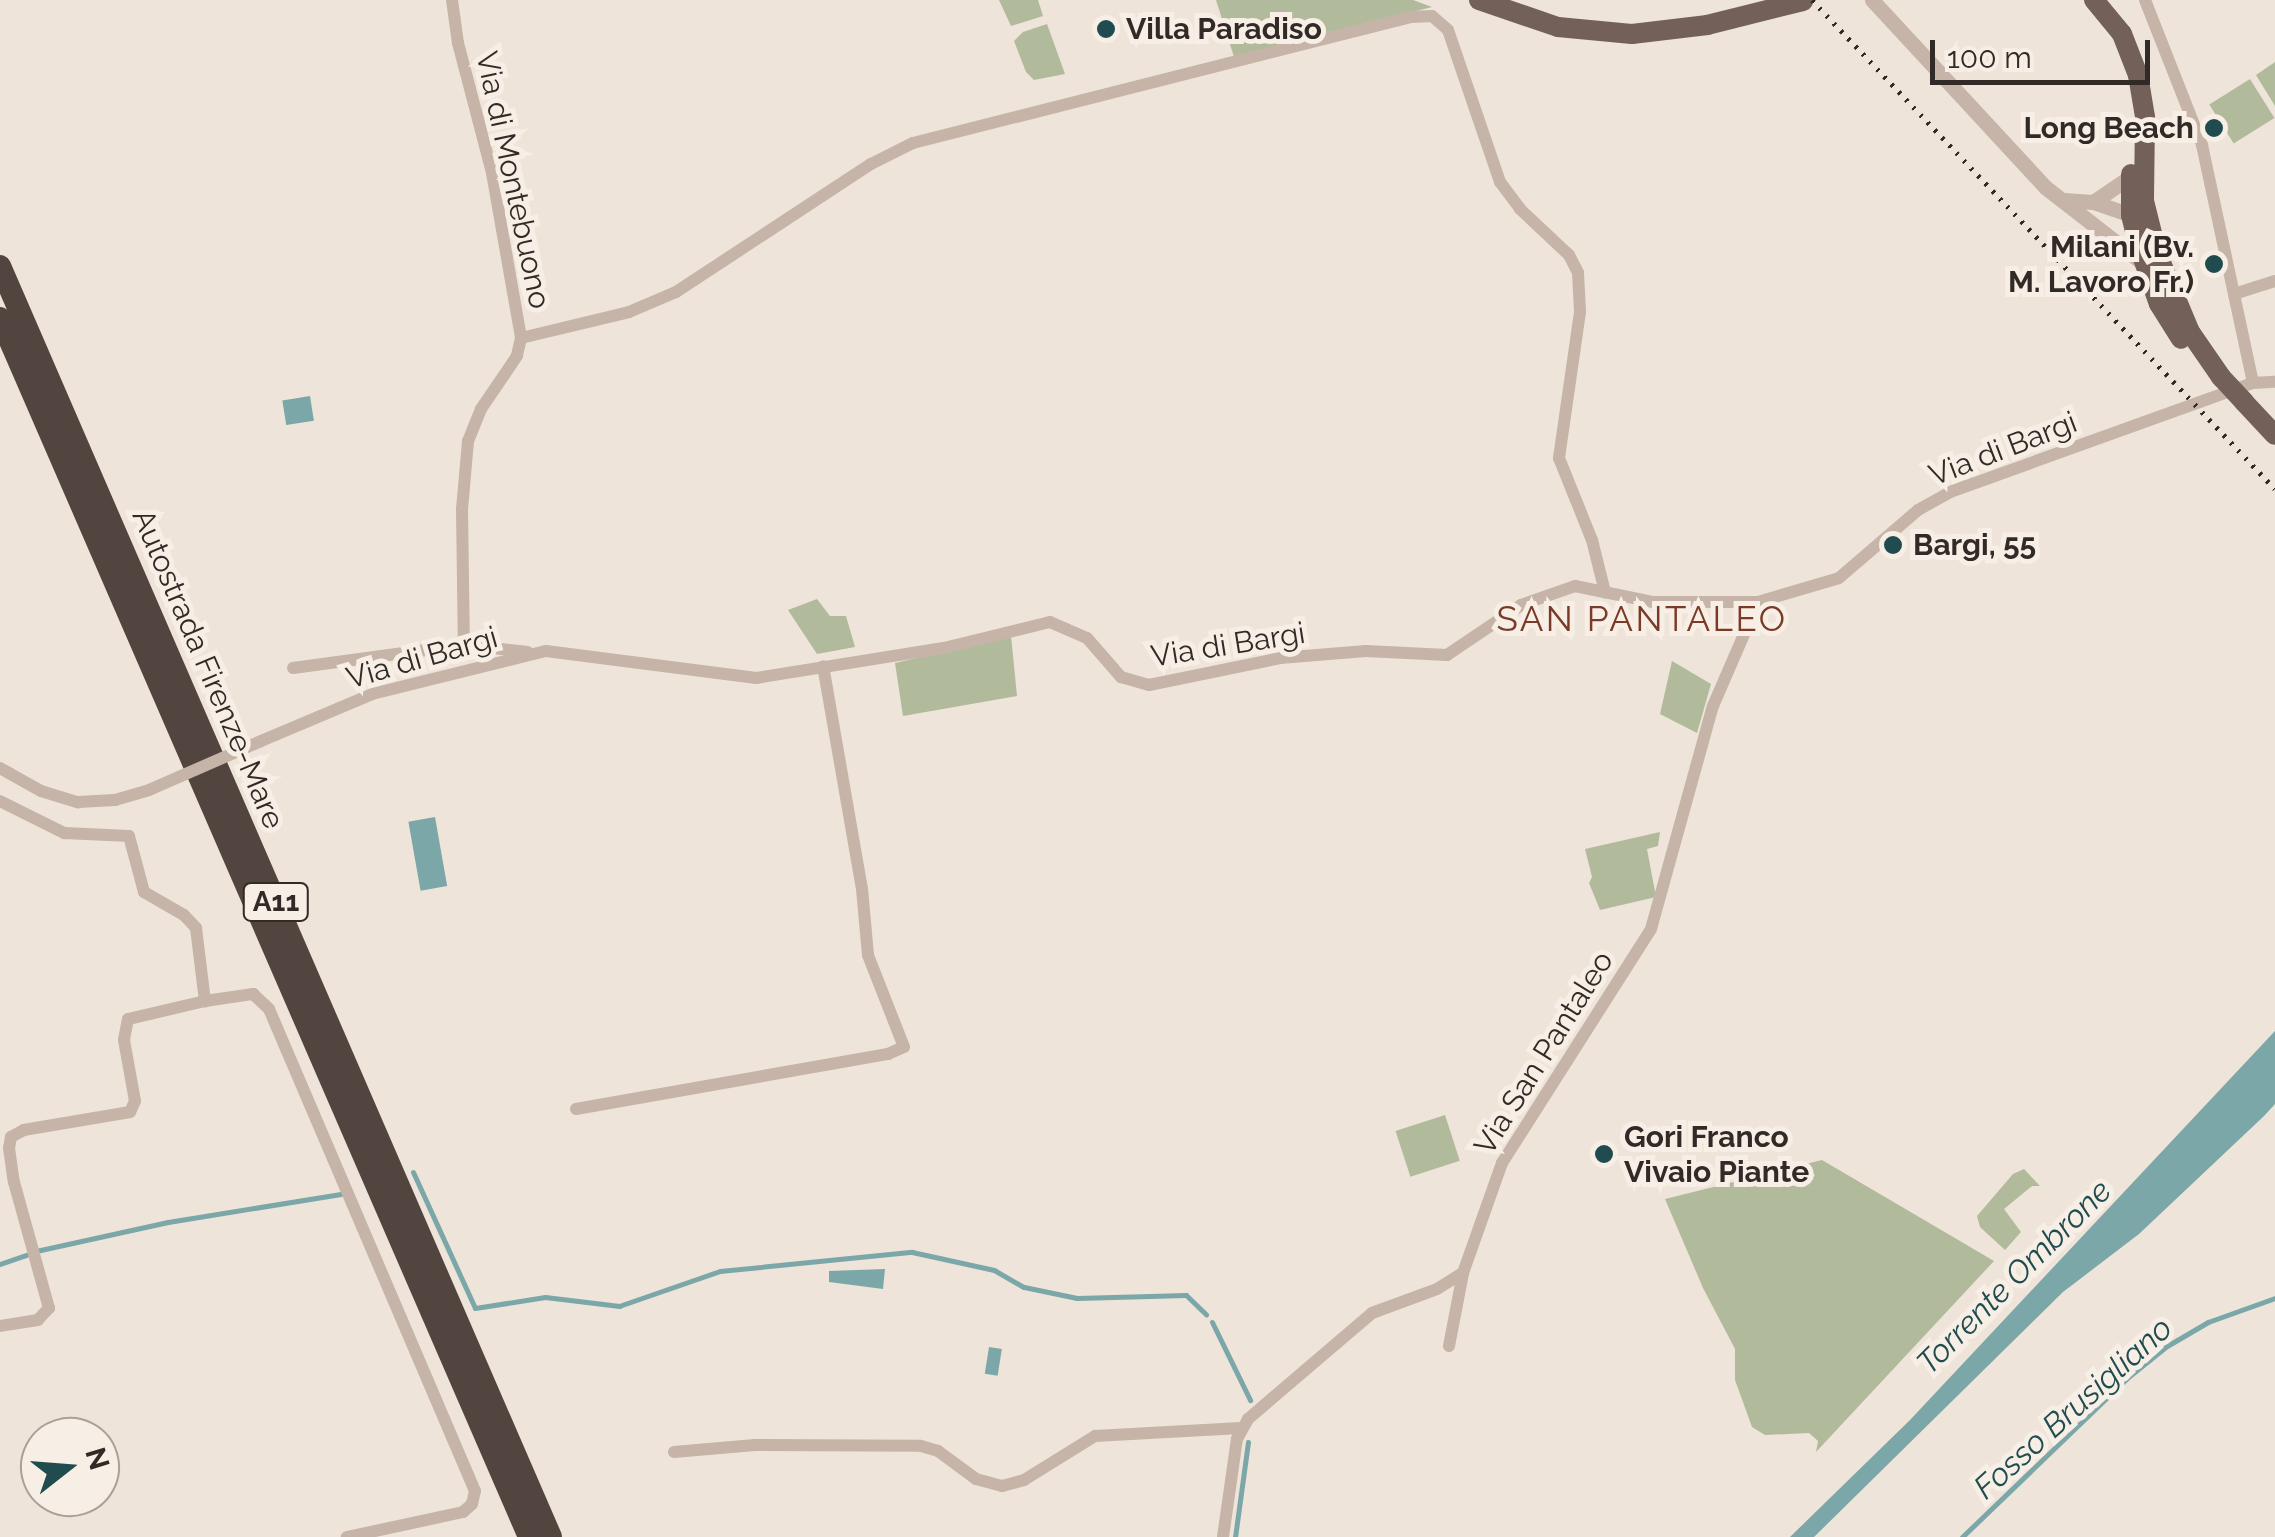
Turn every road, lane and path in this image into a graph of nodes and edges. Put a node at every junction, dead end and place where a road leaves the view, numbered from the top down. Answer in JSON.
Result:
{"nodes":[{"id":1,"x":452,"y":0,"type":"edge"},
{"id":2,"x":1478,"y":0,"type":"edge"},
{"id":3,"x":1872,"y":0,"type":"edge"},
{"id":4,"x":2094,"y":0,"type":"edge"},
{"id":5,"x":2145,"y":0,"type":"edge"},
{"id":6,"x":1803,"y":1,"type":"edge"},
{"id":7,"x":2140,"y":98,"type":"junction"},
{"id":8,"x":2130,"y":177,"type":"junction"},
{"id":9,"x":2061,"y":200,"type":"junction"},
{"id":10,"x":2094,"y":202,"type":"junction"},
{"id":11,"x":2138,"y":221,"type":"junction"},
{"id":12,"x":2099,"y":228,"type":"junction"},
{"id":13,"x":2144,"y":264,"type":"junction"},
{"id":14,"x":0,"y":266,"type":"edge"},
{"id":15,"x":2275,"y":282,"type":"edge"},
{"id":16,"x":2234,"y":294,"type":"junction"},
{"id":17,"x":0,"y":318,"type":"edge"},
{"id":18,"x":521,"y":338,"type":"junction"},
{"id":19,"x":2214,"y":370,"type":"junction"},
{"id":20,"x":2275,"y":382,"type":"edge"},
{"id":21,"x":2249,"y":393,"type":"junction"},
{"id":22,"x":2275,"y":436,"type":"edge"},
{"id":23,"x":1605,"y":592,"type":"junction"},
{"id":24,"x":1758,"y":602,"type":"junction"},
{"id":25,"x":464,"y":645,"type":"junction"},
{"id":26,"x":535,"y":652,"type":"junction"},
{"id":27,"x":824,"y":666,"type":"junction"},
{"id":28,"x":293,"y":668,"type":"dead end"},
{"id":29,"x":0,"y":768,"type":"edge"},
{"id":30,"x":0,"y":802,"type":"edge"},
{"id":31,"x":205,"y":1001,"type":"junction"},
{"id":32,"x":576,"y":1108,"type":"dead end"},
{"id":33,"x":1463,"y":1273,"type":"junction"},
{"id":34,"x":0,"y":1326,"type":"edge"},
{"id":35,"x":1449,"y":1346,"type":"dead end"},
{"id":36,"x":1241,"y":1428,"type":"junction"},
{"id":37,"x":674,"y":1452,"type":"dead end"},
{"id":38,"x":347,"y":1537,"type":"edge"},
{"id":39,"x":528,"y":1537,"type":"edge"},
{"id":40,"x":550,"y":1537,"type":"edge"},
{"id":41,"x":1224,"y":1537,"type":"edge"}],
"edges":[{"from":1,"to":18,"type":"street","name":"Via di Montebuono"},
{"from":2,"to":6,"type":"main road"},
{"from":3,"to":9,"type":"street"},
{"from":4,"to":7,"type":"main road"},
{"from":5,"to":16,"type":"street"},
{"from":7,"to":8,"type":"main road"},
{"from":7,"to":11,"type":"main road"},
{"from":8,"to":10,"type":"street"},
{"from":8,"to":11,"type":"main road"},
{"from":9,"to":10,"type":"street"},
{"from":9,"to":12,"type":"street"},
{"from":10,"to":11,"type":"street"},
{"from":11,"to":12,"type":"street"},
{"from":11,"to":13,"type":"main road"},
{"from":11,"to":19,"type":"main road"},
{"from":12,"to":13,"type":"street"},
{"from":13,"to":19,"type":"main road"},
{"from":14,"to":40,"type":"highway","name":"Autostrada Firenze-Mare","number":"A11"},
{"from":15,"to":16,"type":"street"},
{"from":16,"to":21,"type":"street"},
{"from":17,"to":39,"type":"highway","name":"Autostrada Firenze-Mare","number":"A11"},
{"from":18,"to":23,"type":"street"},
{"from":18,"to":25,"type":"street","name":"Via di Montebuono"},
{"from":19,"to":21,"type":"main road","bridge":true},
{"from":20,"to":21,"type":"street","name":"Via di Bargi"},
{"from":21,"to":22,"type":"main road"},
{"from":21,"to":24,"type":"street","name":"Via di Bargi"},
{"from":23,"to":24,"type":"street","name":"Via di Bargi"},
{"from":23,"to":27,"type":"street","name":"Via di Bargi"},
{"from":24,"to":33,"type":"street","name":"Via San Pantaleo"},
{"from":25,"to":26,"type":"street"},
{"from":25,"to":28,"type":"street"},
{"from":26,"to":27,"type":"street","name":"Via di Bargi"},
{"from":26,"to":29,"type":"street","name":"Via di Bargi","bridge":true},
{"from":27,"to":32,"type":"street"},
{"from":30,"to":31,"type":"street"},
{"from":31,"to":34,"type":"street"},
{"from":31,"to":38,"type":"street"},
{"from":33,"to":35,"type":"street","name":"Via San Pantaleo"},
{"from":33,"to":36,"type":"street"},
{"from":36,"to":37,"type":"street"},
{"from":36,"to":41,"type":"street"}]}
